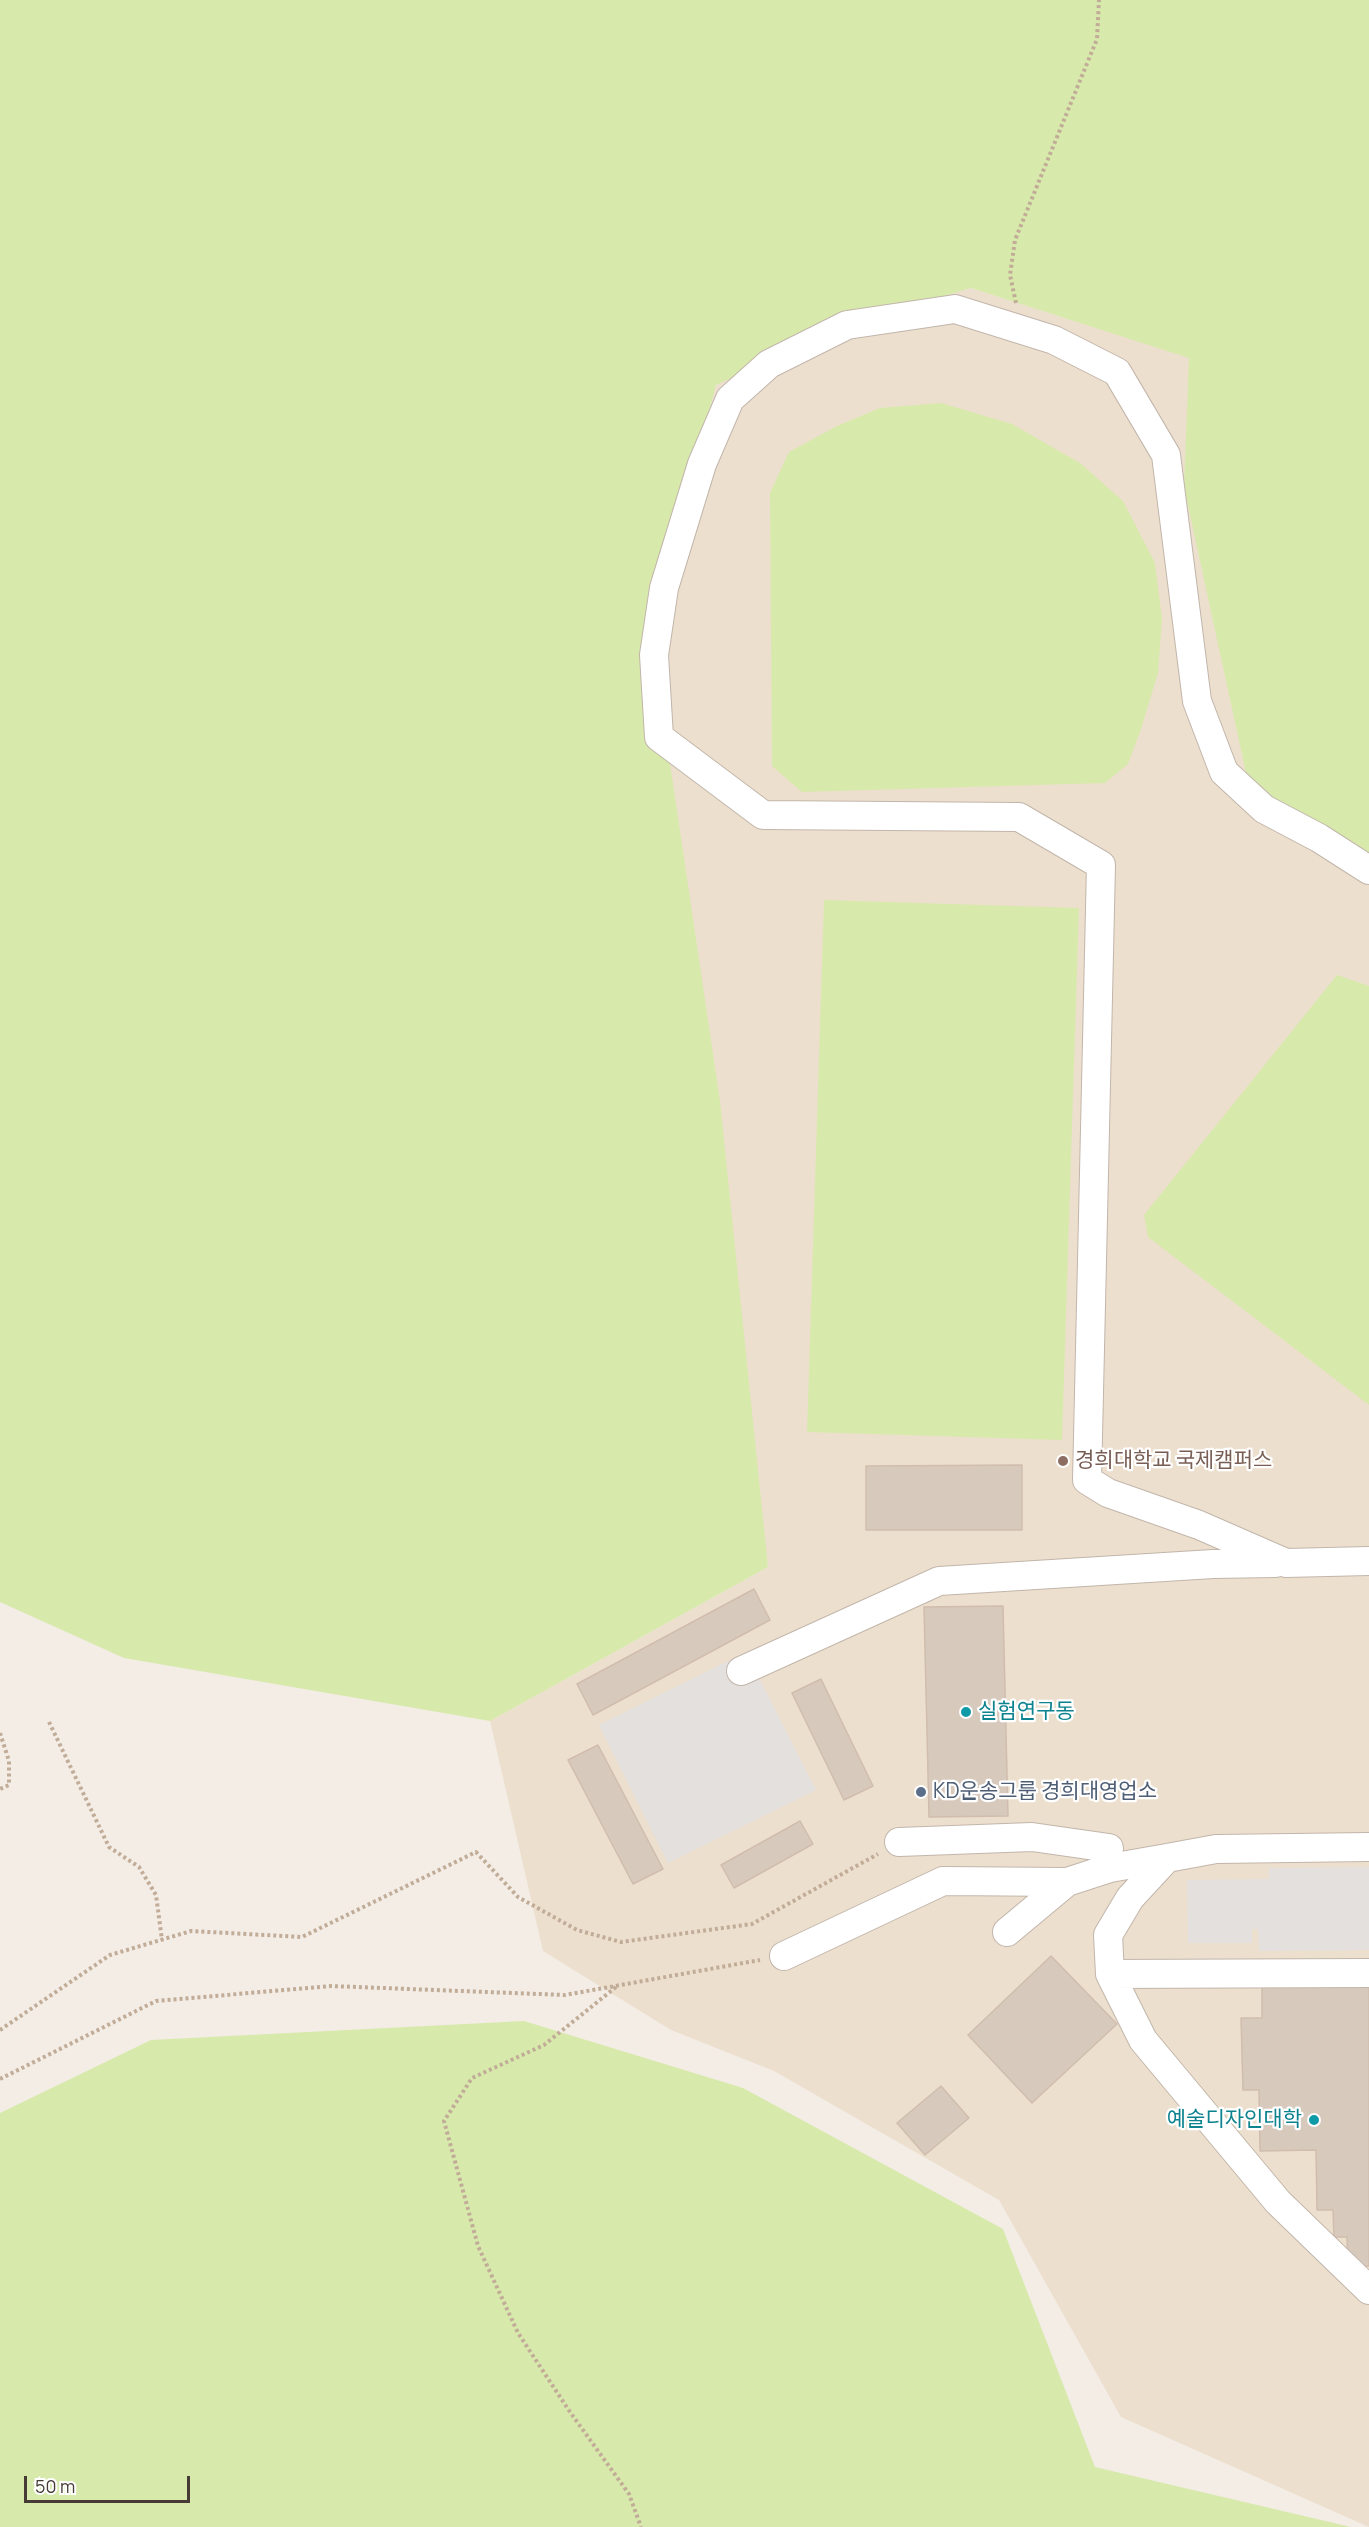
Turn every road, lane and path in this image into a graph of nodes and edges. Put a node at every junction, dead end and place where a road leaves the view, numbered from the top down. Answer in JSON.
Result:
{"nodes":[{"id":1,"x":1099,"y":0,"type":"edge"},
{"id":2,"x":1022,"y":330,"type":"junction"},
{"id":3,"x":1369,"y":870,"type":"edge"},
{"id":4,"x":1369,"y":1561,"type":"edge"},
{"id":5,"x":1286,"y":1563,"type":"junction"},
{"id":6,"x":741,"y":1671,"type":"dead end"},
{"id":7,"x":49,"y":1722,"type":"dead end"},
{"id":8,"x":0,"y":1733,"type":"edge"},
{"id":9,"x":0,"y":1789,"type":"edge"},
{"id":10,"x":900,"y":1842,"type":"joint"},
{"id":11,"x":1369,"y":1847,"type":"edge"},
{"id":12,"x":1109,"y":1848,"type":"dead end"},
{"id":13,"x":1167,"y":1858,"type":"junction"},
{"id":14,"x":1067,"y":1882,"type":"junction"},
{"id":15,"x":1007,"y":1932,"type":"dead end"},
{"id":16,"x":162,"y":1940,"type":"junction"},
{"id":17,"x":784,"y":1956,"type":"joint"},
{"id":18,"x":1369,"y":1972,"type":"edge"},
{"id":19,"x":1110,"y":1974,"type":"junction"},
{"id":20,"x":616,"y":1986,"type":"junction"},
{"id":21,"x":0,"y":2030,"type":"edge"},
{"id":22,"x":0,"y":2079,"type":"edge"},
{"id":23,"x":1369,"y":2290,"type":"edge"},
{"id":24,"x":641,"y":2527,"type":"edge"}],
"edges":[{"from":1,"to":2,"type":"path"},
{"from":2,"to":3,"type":"lane"},
{"from":2,"to":5,"type":"lane"},
{"from":4,"to":5,"type":"lane"},
{"from":5,"to":6,"type":"lane"},
{"from":7,"to":16,"type":"path"},
{"from":8,"to":9,"type":"path"},
{"from":10,"to":12,"type":"lane"},
{"from":10,"to":16,"type":"path"},
{"from":11,"to":13,"type":"lane"},
{"from":13,"to":14,"type":"lane"},
{"from":13,"to":19,"type":"lane"},
{"from":14,"to":15,"type":"lane"},
{"from":14,"to":17,"type":"lane"},
{"from":16,"to":21,"type":"path"},
{"from":17,"to":20,"type":"path"},
{"from":18,"to":19,"type":"lane"},
{"from":19,"to":23,"type":"lane"},
{"from":20,"to":22,"type":"path"},
{"from":20,"to":24,"type":"path"}]}
